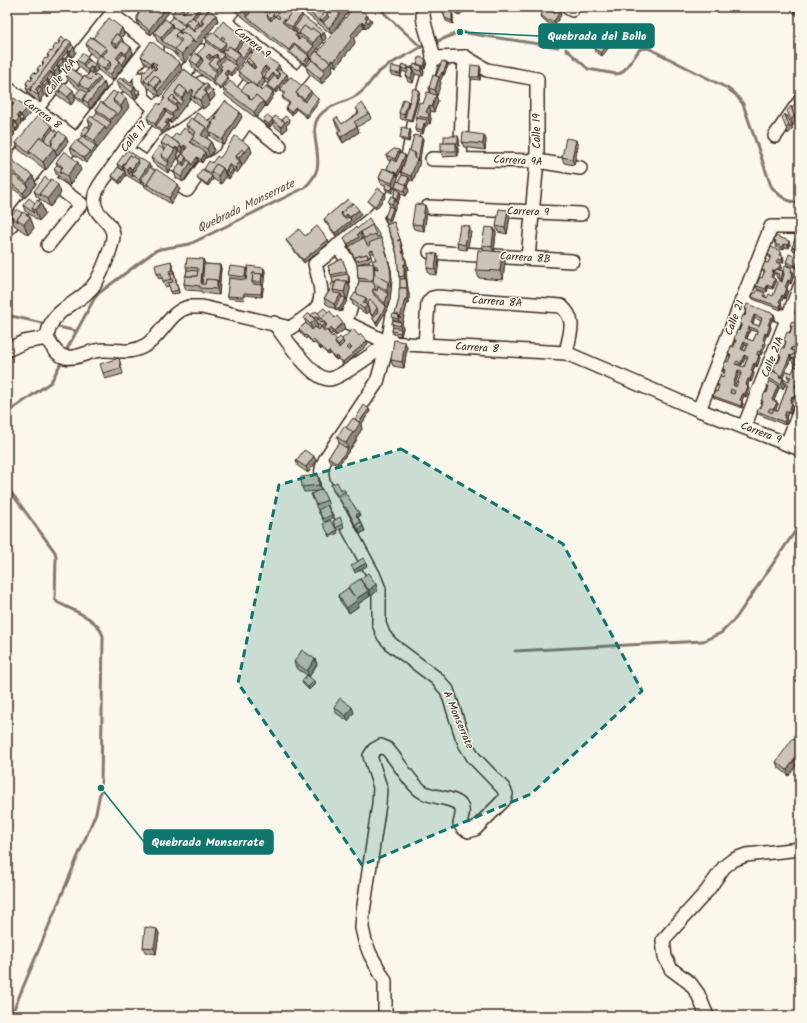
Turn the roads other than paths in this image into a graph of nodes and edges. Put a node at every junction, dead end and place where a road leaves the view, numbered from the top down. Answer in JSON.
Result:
{"nodes":[{"id":1,"x":178,"y":7,"type":"edge"},
{"id":2,"x":206,"y":7,"type":"edge"},
{"id":3,"x":235,"y":7,"type":"edge"},
{"id":4,"x":290,"y":7,"type":"edge"},
{"id":5,"x":423,"y":7,"type":"edge"},
{"id":6,"x":114,"y":10,"type":"edge"},
{"id":7,"x":224,"y":21,"type":"junction"},
{"id":8,"x":341,"y":27,"type":"edge"},
{"id":9,"x":331,"y":39,"type":"junction"},
{"id":10,"x":151,"y":44,"type":"junction"},
{"id":11,"x":258,"y":48,"type":"junction"},
{"id":12,"x":433,"y":55,"type":"junction"},
{"id":13,"x":465,"y":57,"type":"junction"},
{"id":14,"x":177,"y":63,"type":"junction"},
{"id":15,"x":140,"y":79,"type":"dead end"},
{"id":16,"x":7,"y":88,"type":"edge"},
{"id":17,"x":220,"y":98,"type":"junction"},
{"id":18,"x":800,"y":101,"type":"edge"},
{"id":19,"x":155,"y":109,"type":"junction"},
{"id":20,"x":36,"y":110,"type":"junction"},
{"id":21,"x":248,"y":120,"type":"junction"},
{"id":22,"x":775,"y":136,"type":"dead end"},
{"id":23,"x":77,"y":140,"type":"junction"},
{"id":24,"x":280,"y":146,"type":"dead end"},
{"id":25,"x":7,"y":148,"type":"edge"},
{"id":26,"x":125,"y":149,"type":"junction"},
{"id":27,"x":432,"y":159,"type":"dead end"},
{"id":28,"x":460,"y":159,"type":"junction"},
{"id":29,"x":537,"y":160,"type":"junction"},
{"id":30,"x":148,"y":164,"type":"junction"},
{"id":31,"x":580,"y":168,"type":"dead end"},
{"id":32,"x":47,"y":179,"type":"junction"},
{"id":33,"x":428,"y":207,"type":"dead end"},
{"id":34,"x":531,"y":212,"type":"junction"},
{"id":35,"x":581,"y":214,"type":"dead end"},
{"id":36,"x":375,"y":216,"type":"junction"},
{"id":37,"x":800,"y":227,"type":"edge"},
{"id":38,"x":7,"y":230,"type":"edge"},
{"id":39,"x":48,"y":245,"type":"dead end"},
{"id":40,"x":337,"y":246,"type":"junction"},
{"id":41,"x":430,"y":252,"type":"edge"},
{"id":42,"x":528,"y":258,"type":"junction"},
{"id":43,"x":572,"y":261,"type":"dead end"},
{"id":44,"x":800,"y":286,"type":"edge"},
{"id":45,"x":742,"y":300,"type":"junction"},
{"id":46,"x":319,"y":305,"type":"junction"},
{"id":47,"x":794,"y":320,"type":"edge"},
{"id":48,"x":344,"y":322,"type":"junction"},
{"id":49,"x":274,"y":323,"type":"junction"},
{"id":50,"x":47,"y":338,"type":"junction"},
{"id":51,"x":388,"y":343,"type":"junction"},
{"id":52,"x":424,"y":344,"type":"junction"},
{"id":53,"x":7,"y":350,"type":"edge"},
{"id":54,"x":566,"y":354,"type":"junction"},
{"id":55,"x":700,"y":410,"type":"junction"},
{"id":56,"x":800,"y":411,"type":"edge"},
{"id":57,"x":744,"y":427,"type":"junction"},
{"id":58,"x":787,"y":444,"type":"junction"},
{"id":59,"x":800,"y":449,"type":"edge"},
{"id":60,"x":800,"y":849,"type":"edge"},
{"id":61,"x":385,"y":1016,"type":"edge"},
{"id":62,"x":707,"y":1016,"type":"edge"}],
"edges":[{"from":1,"to":10,"type":"street"},
{"from":2,"to":7,"type":"street","name":"Carrera 9"},
{"from":3,"to":7,"type":"street","name":"Calle 17"},
{"from":4,"to":9,"type":"street"},
{"from":5,"to":12,"type":"street"},
{"from":6,"to":10,"type":"street"},
{"from":6,"to":20,"type":"street","name":"Calle 16A"},
{"from":7,"to":11,"type":"street","name":"Carrera 9"},
{"from":7,"to":14,"type":"street","name":"Calle 17"},
{"from":8,"to":9,"type":"street"},
{"from":9,"to":11,"type":"street","name":"Carrera 9"},
{"from":10,"to":14,"type":"street"},
{"from":10,"to":23,"type":"street"},
{"from":11,"to":17,"type":"street"},
{"from":12,"to":13,"type":"street"},
{"from":12,"to":36,"type":"street"},
{"from":13,"to":28,"type":"street"},
{"from":13,"to":29,"type":"street","name":"Calle 19"},
{"from":14,"to":17,"type":"street"},
{"from":14,"to":19,"type":"street","name":"Calle 17"},
{"from":15,"to":19,"type":"street"},
{"from":16,"to":20,"type":"street","name":"Carrera 8"},
{"from":17,"to":21,"type":"street"},
{"from":17,"to":30,"type":"street"},
{"from":18,"to":22,"type":"street"},
{"from":19,"to":26,"type":"street","name":"Calle 17"},
{"from":20,"to":23,"type":"street","name":"Carrera 8"},
{"from":20,"to":25,"type":"street","name":"Calle 16A"},
{"from":21,"to":24,"type":"street"},
{"from":21,"to":30,"type":"street"},
{"from":23,"to":32,"type":"street"},
{"from":26,"to":30,"type":"street"},
{"from":26,"to":50,"type":"street","name":"Calle 17"},
{"from":27,"to":28,"type":"street","name":"Carrera 9A"},
{"from":28,"to":29,"type":"street","name":"Carrera 9A"},
{"from":29,"to":31,"type":"street","name":"Carrera 9A"},
{"from":29,"to":34,"type":"street","name":"Calle 19"},
{"from":32,"to":38,"type":"street"},
{"from":32,"to":39,"type":"street"},
{"from":33,"to":34,"type":"street","name":"Carrera 9"},
{"from":34,"to":35,"type":"street","name":"Carrera 9"},
{"from":34,"to":42,"type":"street","name":"Calle 19"},
{"from":36,"to":40,"type":"street"},
{"from":36,"to":51,"type":"street"},
{"from":37,"to":45,"type":"street","name":"Calle 21"},
{"from":40,"to":46,"type":"street"},
{"from":40,"to":48,"type":"street"},
{"from":41,"to":42,"type":"street","name":"Carrera 8B"},
{"from":42,"to":43,"type":"street","name":"Carrera 8B"},
{"from":44,"to":47,"type":"street","name":"Calle 21A"},
{"from":45,"to":47,"type":"street"},
{"from":45,"to":55,"type":"street","name":"Calle 21"},
{"from":46,"to":48,"type":"street"},
{"from":46,"to":49,"type":"street"},
{"from":47,"to":57,"type":"street","name":"Calle 21A"},
{"from":48,"to":51,"type":"street"},
{"from":49,"to":50,"type":"street"},
{"from":49,"to":51,"type":"street"},
{"from":50,"to":53,"type":"street"},
{"from":51,"to":52,"type":"street","name":"Carrera 8"},
{"from":51,"to":61,"type":"street","name":"A Monserrate"},
{"from":52,"to":54,"type":"street","name":"Carrera 8"},
{"from":52,"to":54,"type":"street","name":"Carrera 8A"},
{"from":54,"to":55,"type":"street","name":"Carrera 8"},
{"from":55,"to":57,"type":"street","name":"Carrera 9"},
{"from":56,"to":58,"type":"street"},
{"from":57,"to":58,"type":"street","name":"Carrera 9"},
{"from":58,"to":59,"type":"street","name":"Carrera 9"},
{"from":60,"to":62,"type":"street"}]}
